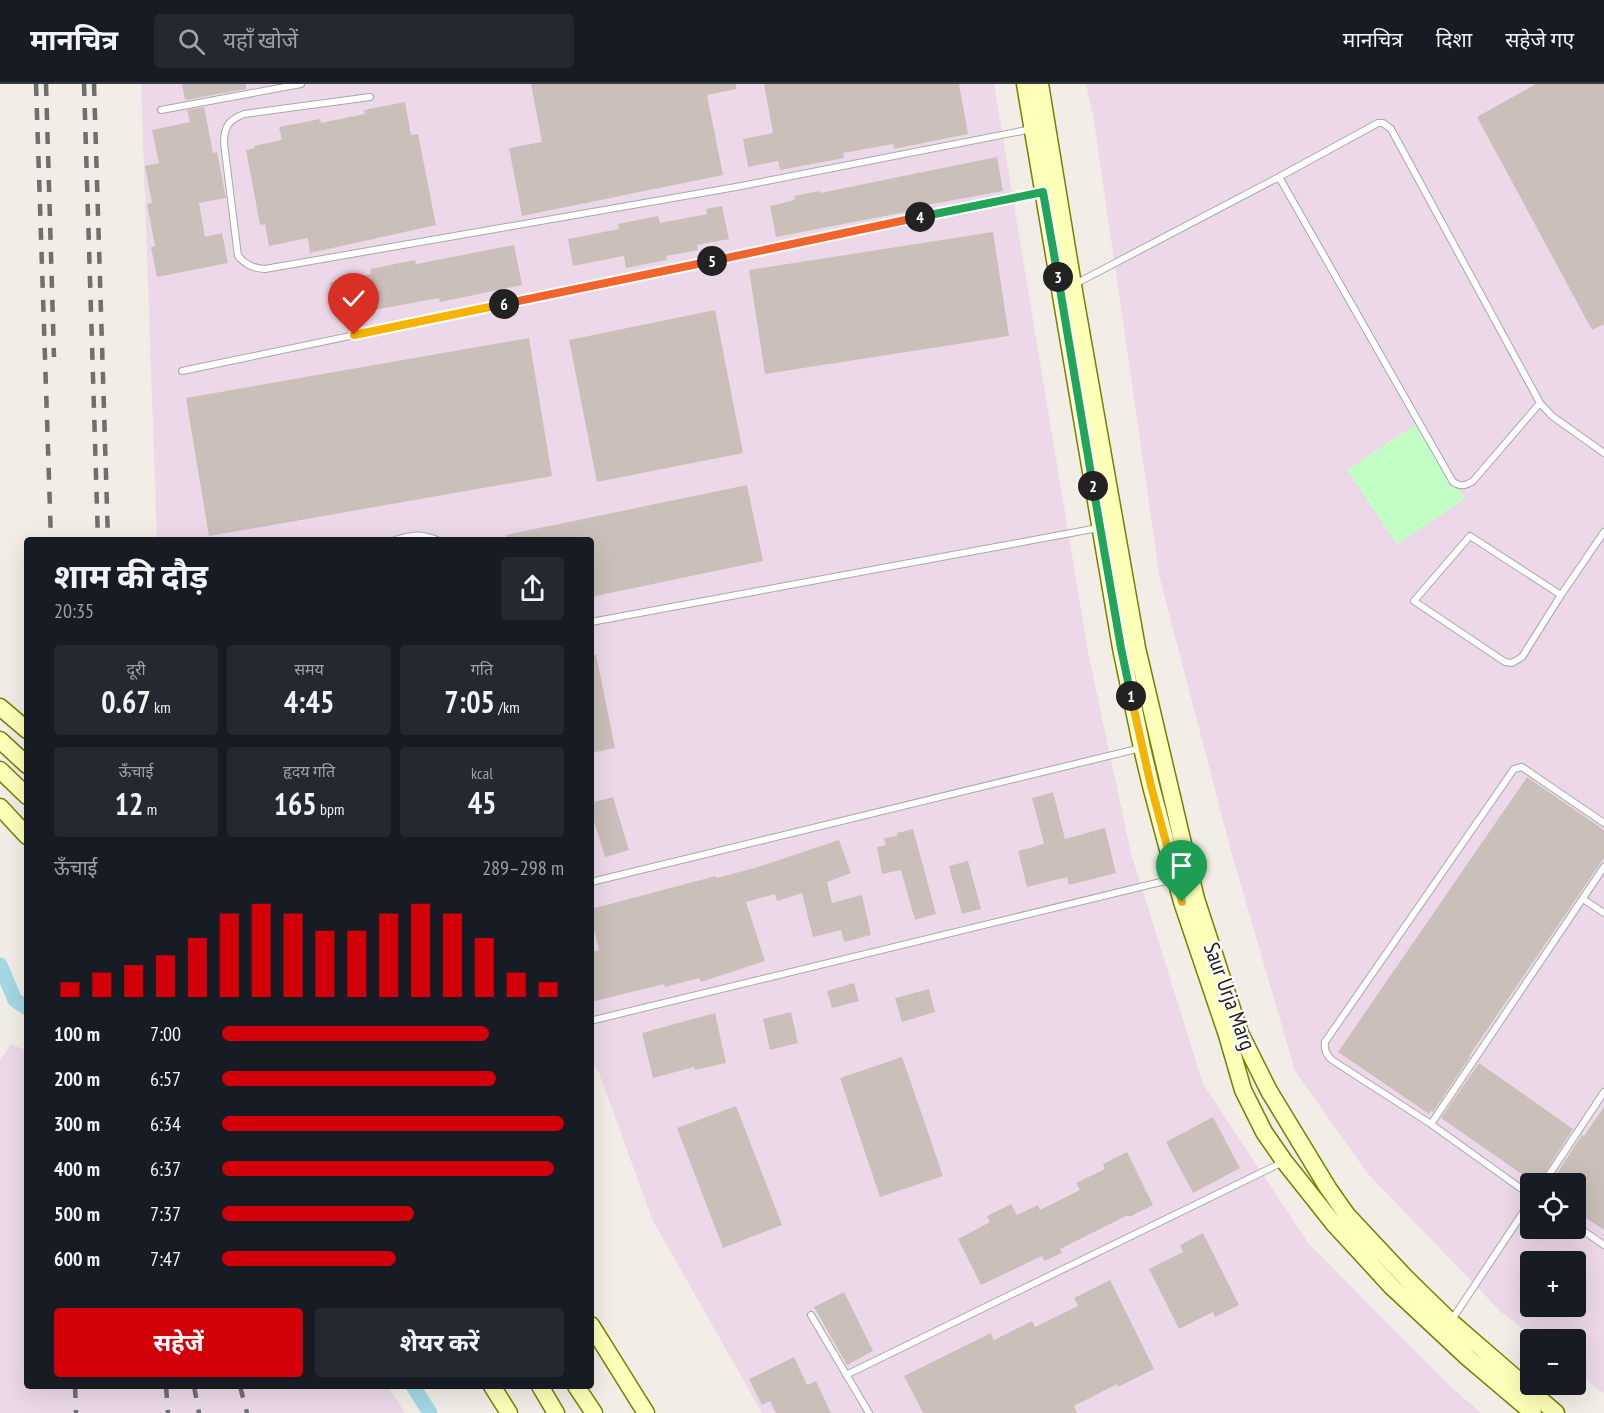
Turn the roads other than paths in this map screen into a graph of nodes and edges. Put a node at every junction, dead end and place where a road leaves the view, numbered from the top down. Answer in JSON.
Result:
{"nodes":[{"id":1,"x":301,"y":84,"type":"edge"},
{"id":2,"x":1025,"y":84,"type":"edge"},
{"id":3,"x":1040,"y":84,"type":"edge"},
{"id":4,"x":370,"y":97,"type":"dead end"},
{"id":5,"x":161,"y":110,"type":"dead end"},
{"id":6,"x":1033,"y":129,"type":"junction"},
{"id":7,"x":1279,"y":177,"type":"junction"},
{"id":8,"x":1043,"y":192,"type":"junction"},
{"id":9,"x":1067,"y":287,"type":"junction"},
{"id":10,"x":182,"y":371,"type":"dead end"},
{"id":11,"x":1540,"y":404,"type":"junction"},
{"id":12,"x":1604,"y":453,"type":"edge"},
{"id":13,"x":1100,"y":527,"type":"junction"},
{"id":14,"x":1604,"y":532,"type":"edge"},
{"id":15,"x":407,"y":537,"type":"edge"},
{"id":16,"x":430,"y":537,"type":"edge"},
{"id":17,"x":1561,"y":595,"type":"junction"},
{"id":18,"x":594,"y":621,"type":"edge"},
{"id":19,"x":0,"y":707,"type":"edge"},
{"id":20,"x":24,"y":727,"type":"edge"},
{"id":21,"x":0,"y":740,"type":"edge"},
{"id":22,"x":1142,"y":748,"type":"junction"},
{"id":23,"x":24,"y":762,"type":"edge"},
{"id":24,"x":0,"y":770,"type":"edge"},
{"id":25,"x":24,"y":793,"type":"edge"},
{"id":26,"x":1174,"y":802,"type":"junction"},
{"id":27,"x":0,"y":807,"type":"edge"},
{"id":28,"x":1156,"y":807,"type":"junction"},
{"id":29,"x":1604,"y":823,"type":"edge"},
{"id":30,"x":24,"y":833,"type":"edge"},
{"id":31,"x":1604,"y":867,"type":"edge"},
{"id":32,"x":1175,"y":878,"type":"junction"},
{"id":33,"x":594,"y":881,"type":"edge"},
{"id":34,"x":1583,"y":899,"type":"junction"},
{"id":35,"x":1604,"y":913,"type":"edge"},
{"id":36,"x":594,"y":1020,"type":"dead end"},
{"id":37,"x":1604,"y":1092,"type":"edge"},
{"id":38,"x":1431,"y":1124,"type":"junction"},
{"id":39,"x":1284,"y":1161,"type":"junction"},
{"id":40,"x":1550,"y":1173,"type":"edge"},
{"id":41,"x":1520,"y":1187,"type":"edge"},
{"id":42,"x":1520,"y":1217,"type":"edge"},
{"id":43,"x":1586,"y":1233,"type":"edge"},
{"id":44,"x":1604,"y":1245,"type":"edge"},
{"id":45,"x":811,"y":1315,"type":"dead end"},
{"id":46,"x":1446,"y":1327,"type":"junction"},
{"id":47,"x":594,"y":1331,"type":"edge"},
{"id":48,"x":846,"y":1375,"type":"junction"},
{"id":49,"x":494,"y":1389,"type":"edge"},
{"id":50,"x":542,"y":1389,"type":"edge"},
{"id":51,"x":578,"y":1389,"type":"edge"},
{"id":52,"x":509,"y":1413,"type":"edge"},
{"id":53,"x":556,"y":1413,"type":"edge"},
{"id":54,"x":594,"y":1413,"type":"edge"},
{"id":55,"x":646,"y":1413,"type":"edge"},
{"id":56,"x":869,"y":1413,"type":"edge"},
{"id":57,"x":1533,"y":1413,"type":"edge"},
{"id":58,"x":1556,"y":1413,"type":"edge"}],
"edges":[{"from":1,"to":5,"type":"lane"},
{"from":2,"to":6,"type":"street","name":"Saur Urja Marg"},
{"from":3,"to":9,"type":"street","name":"Saur Urja Marg"},
{"from":4,"to":6,"type":"lane"},
{"from":6,"to":8,"type":"street","name":"Saur Urja Marg"},
{"from":7,"to":9,"type":"lane"},
{"from":7,"to":11,"type":"lane"},
{"from":7,"to":11,"type":"lane"},
{"from":8,"to":9,"type":"street","name":"Saur Urja Marg"},
{"from":8,"to":10,"type":"lane"},
{"from":9,"to":13,"type":"street","name":"Saur Urja Marg"},
{"from":9,"to":26,"type":"street","name":"Saur Urja Marg"},
{"from":11,"to":12,"type":"lane"},
{"from":13,"to":18,"type":"lane"},
{"from":13,"to":22,"type":"street","name":"Saur Urja Marg"},
{"from":14,"to":17,"type":"lane"},
{"from":15,"to":16,"type":"lane"},
{"from":17,"to":17,"type":"lane"},
{"from":19,"to":20,"type":"street"},
{"from":21,"to":23,"type":"street"},
{"from":22,"to":28,"type":"street","name":"Saur Urja Marg"},
{"from":22,"to":33,"type":"lane"},
{"from":24,"to":25,"type":"street"},
{"from":26,"to":28,"type":"street"},
{"from":26,"to":46,"type":"street","name":"Saur Urja Marg"},
{"from":27,"to":30,"type":"street"},
{"from":28,"to":32,"type":"street","name":"Saur Urja Marg"},
{"from":29,"to":38,"type":"lane"},
{"from":31,"to":34,"type":"lane"},
{"from":32,"to":36,"type":"lane"},
{"from":32,"to":39,"type":"street","name":"Saur Urja Marg"},
{"from":34,"to":35,"type":"lane"},
{"from":34,"to":38,"type":"lane"},
{"from":37,"to":40,"type":"lane"},
{"from":38,"to":41,"type":"lane"},
{"from":39,"to":46,"type":"street","name":"Saur Urja Marg"},
{"from":39,"to":48,"type":"lane"},
{"from":42,"to":46,"type":"lane"},
{"from":43,"to":44,"type":"lane"},
{"from":45,"to":48,"type":"lane"},
{"from":46,"to":57,"type":"street","name":"Saur Urja Marg"},
{"from":46,"to":58,"type":"street","name":"Saur Urja Marg"},
{"from":47,"to":55,"type":"street"},
{"from":48,"to":56,"type":"lane"},
{"from":49,"to":52,"type":"street"},
{"from":50,"to":53,"type":"street"},
{"from":51,"to":54,"type":"street"}]}
